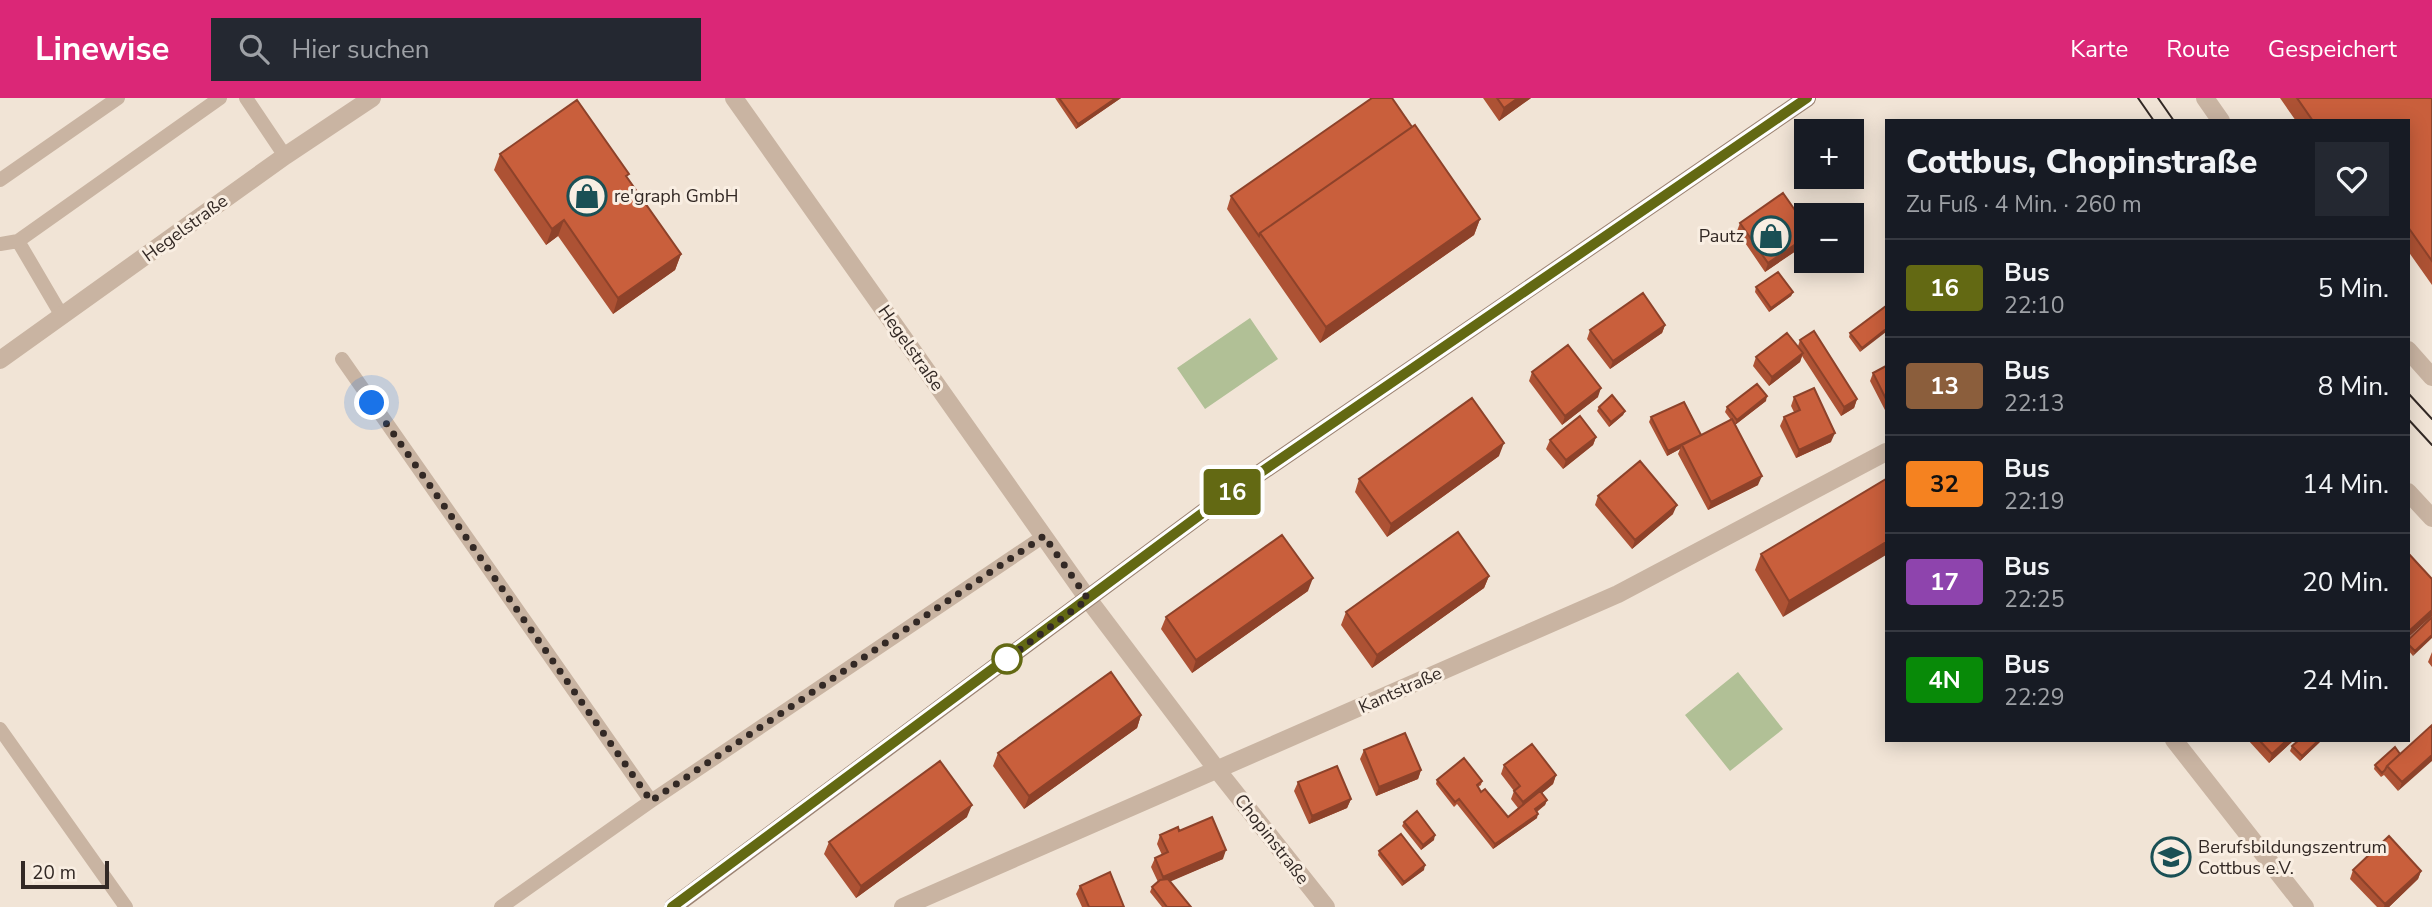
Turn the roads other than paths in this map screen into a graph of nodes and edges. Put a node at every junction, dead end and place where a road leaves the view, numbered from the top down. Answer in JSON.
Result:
{"nodes":[{"id":1,"x":118,"y":98,"type":"edge"},
{"id":2,"x":220,"y":98,"type":"edge"},
{"id":3,"x":246,"y":98,"type":"edge"},
{"id":4,"x":372,"y":98,"type":"edge"},
{"id":5,"x":734,"y":98,"type":"edge"},
{"id":6,"x":1807,"y":98,"type":"edge"},
{"id":7,"x":2205,"y":98,"type":"edge"},
{"id":8,"x":2220,"y":119,"type":"edge"},
{"id":9,"x":285,"y":156,"type":"junction"},
{"id":10,"x":0,"y":180,"type":"edge"},
{"id":11,"x":18,"y":241,"type":"junction"},
{"id":12,"x":0,"y":244,"type":"edge"},
{"id":13,"x":62,"y":316,"type":"junction"},
{"id":14,"x":2410,"y":353,"type":"edge"},
{"id":15,"x":342,"y":359,"type":"dead end"},
{"id":16,"x":0,"y":360,"type":"edge"},
{"id":17,"x":2432,"y":377,"type":"edge"},
{"id":18,"x":1885,"y":453,"type":"edge"},
{"id":19,"x":2410,"y":494,"type":"edge"},
{"id":20,"x":2432,"y":517,"type":"edge"},
{"id":21,"x":1044,"y":536,"type":"junction"},
{"id":22,"x":1088,"y":599,"type":"junction"},
{"id":23,"x":0,"y":729,"type":"edge"},
{"id":24,"x":2176,"y":742,"type":"edge"},
{"id":25,"x":1218,"y":771,"type":"junction"},
{"id":26,"x":651,"y":801,"type":"junction"},
{"id":27,"x":125,"y":907,"type":"edge"},
{"id":28,"x":501,"y":907,"type":"edge"},
{"id":29,"x":673,"y":907,"type":"edge"},
{"id":30,"x":903,"y":907,"type":"edge"},
{"id":31,"x":1326,"y":907,"type":"edge"},
{"id":32,"x":2305,"y":907,"type":"edge"}],
"edges":[{"from":1,"to":10,"type":"lane"},
{"from":2,"to":11,"type":"lane"},
{"from":3,"to":9,"type":"lane"},
{"from":4,"to":9,"type":"street","name":"Hegelstraße"},
{"from":5,"to":21,"type":"street","name":"Hegelstraße"},
{"from":6,"to":22,"type":"street"},
{"from":7,"to":8,"type":"street"},
{"from":9,"to":13,"type":"street","name":"Hegelstraße"},
{"from":11,"to":12,"type":"lane"},
{"from":11,"to":13,"type":"lane"},
{"from":13,"to":16,"type":"street","name":"Hegelstraße"},
{"from":14,"to":17,"type":"street"},
{"from":15,"to":26,"type":"lane"},
{"from":18,"to":25,"type":"street","name":"Kantstraße"},
{"from":19,"to":20,"type":"street"},
{"from":21,"to":22,"type":"street","name":"Hegelstraße"},
{"from":21,"to":26,"type":"lane"},
{"from":22,"to":25,"type":"street","name":"Hegelstraße"},
{"from":22,"to":29,"type":"street"},
{"from":23,"to":27,"type":"lane"},
{"from":24,"to":32,"type":"street"},
{"from":25,"to":30,"type":"street","name":"Kantstraße"},
{"from":25,"to":31,"type":"street","name":"Chopinstraße"},
{"from":26,"to":28,"type":"lane"}]}
